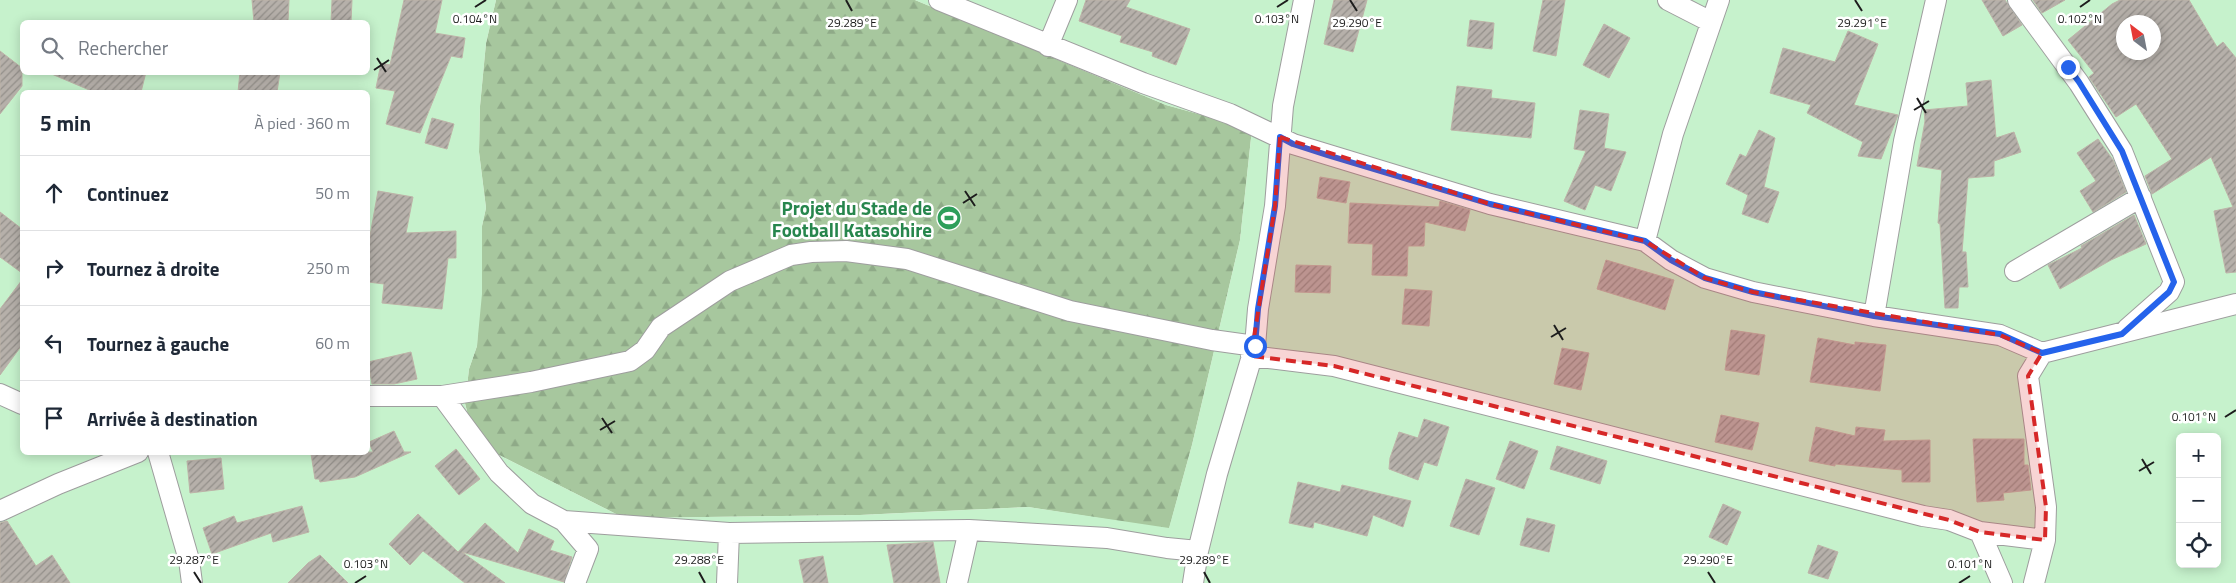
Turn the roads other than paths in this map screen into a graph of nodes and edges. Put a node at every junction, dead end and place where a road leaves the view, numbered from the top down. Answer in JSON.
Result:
{"nodes":[{"id":1,"x":939,"y":0,"type":"edge"},
{"id":2,"x":1067,"y":0,"type":"edge"},
{"id":3,"x":1304,"y":0,"type":"edge"},
{"id":4,"x":1668,"y":0,"type":"edge"},
{"id":5,"x":1719,"y":0,"type":"edge"},
{"id":6,"x":1936,"y":0,"type":"edge"},
{"id":7,"x":2018,"y":0,"type":"edge"},
{"id":8,"x":1711,"y":22,"type":"junction"},
{"id":9,"x":1048,"y":46,"type":"junction"},
{"id":10,"x":1280,"y":137,"type":"junction"},
{"id":11,"x":2141,"y":197,"type":"junction"},
{"id":12,"x":1645,"y":241,"type":"junction"},
{"id":13,"x":2015,"y":271,"type":"dead end"},
{"id":14,"x":2236,"y":304,"type":"edge"},
{"id":15,"x":1874,"y":316,"type":"junction"},
{"id":16,"x":2122,"y":334,"type":"junction"},
{"id":17,"x":1253,"y":351,"type":"junction"},
{"id":18,"x":2042,"y":353,"type":"junction"},
{"id":19,"x":0,"y":394,"type":"edge"},
{"id":20,"x":370,"y":396,"type":"edge"},
{"id":21,"x":442,"y":396,"type":"junction"},
{"id":22,"x":20,"y":403,"type":"edge"},
{"id":23,"x":130,"y":455,"type":"edge"},
{"id":24,"x":159,"y":455,"type":"edge"},
{"id":25,"x":0,"y":511,"type":"edge"},
{"id":26,"x":564,"y":521,"type":"junction"},
{"id":27,"x":969,"y":530,"type":"junction"},
{"id":28,"x":1980,"y":532,"type":"junction"},
{"id":29,"x":728,"y":533,"type":"junction"},
{"id":30,"x":2045,"y":540,"type":"junction"},
{"id":31,"x":1198,"y":551,"type":"junction"},
{"id":32,"x":192,"y":583,"type":"edge"},
{"id":33,"x":575,"y":583,"type":"edge"},
{"id":34,"x":727,"y":583,"type":"edge"},
{"id":35,"x":957,"y":583,"type":"edge"},
{"id":36,"x":1193,"y":583,"type":"edge"},
{"id":37,"x":2002,"y":583,"type":"edge"},
{"id":38,"x":2034,"y":583,"type":"edge"}],
"edges":[{"from":1,"to":9,"type":"street"},
{"from":2,"to":9,"type":"street"},
{"from":3,"to":10,"type":"street"},
{"from":4,"to":8,"type":"street"},
{"from":5,"to":8,"type":"street"},
{"from":6,"to":15,"type":"street"},
{"from":7,"to":11,"type":"street"},
{"from":8,"to":12,"type":"street"},
{"from":9,"to":10,"type":"street"},
{"from":10,"to":12,"type":"street"},
{"from":10,"to":17,"type":"street"},
{"from":11,"to":13,"type":"street"},
{"from":11,"to":16,"type":"street"},
{"from":12,"to":15,"type":"street"},
{"from":14,"to":16,"type":"street"},
{"from":15,"to":18,"type":"street"},
{"from":16,"to":18,"type":"street"},
{"from":17,"to":21,"type":"street"},
{"from":17,"to":28,"type":"street"},
{"from":17,"to":31,"type":"street"},
{"from":18,"to":30,"type":"street"},
{"from":19,"to":22,"type":"street"},
{"from":20,"to":21,"type":"street"},
{"from":21,"to":26,"type":"street"},
{"from":23,"to":25,"type":"street"},
{"from":24,"to":32,"type":"street"},
{"from":26,"to":29,"type":"street"},
{"from":26,"to":33,"type":"street"},
{"from":27,"to":29,"type":"street"},
{"from":27,"to":31,"type":"street"},
{"from":27,"to":35,"type":"street"},
{"from":28,"to":30,"type":"street"},
{"from":28,"to":37,"type":"street"},
{"from":29,"to":34,"type":"street"},
{"from":30,"to":38,"type":"street"},
{"from":31,"to":36,"type":"street"}]}
